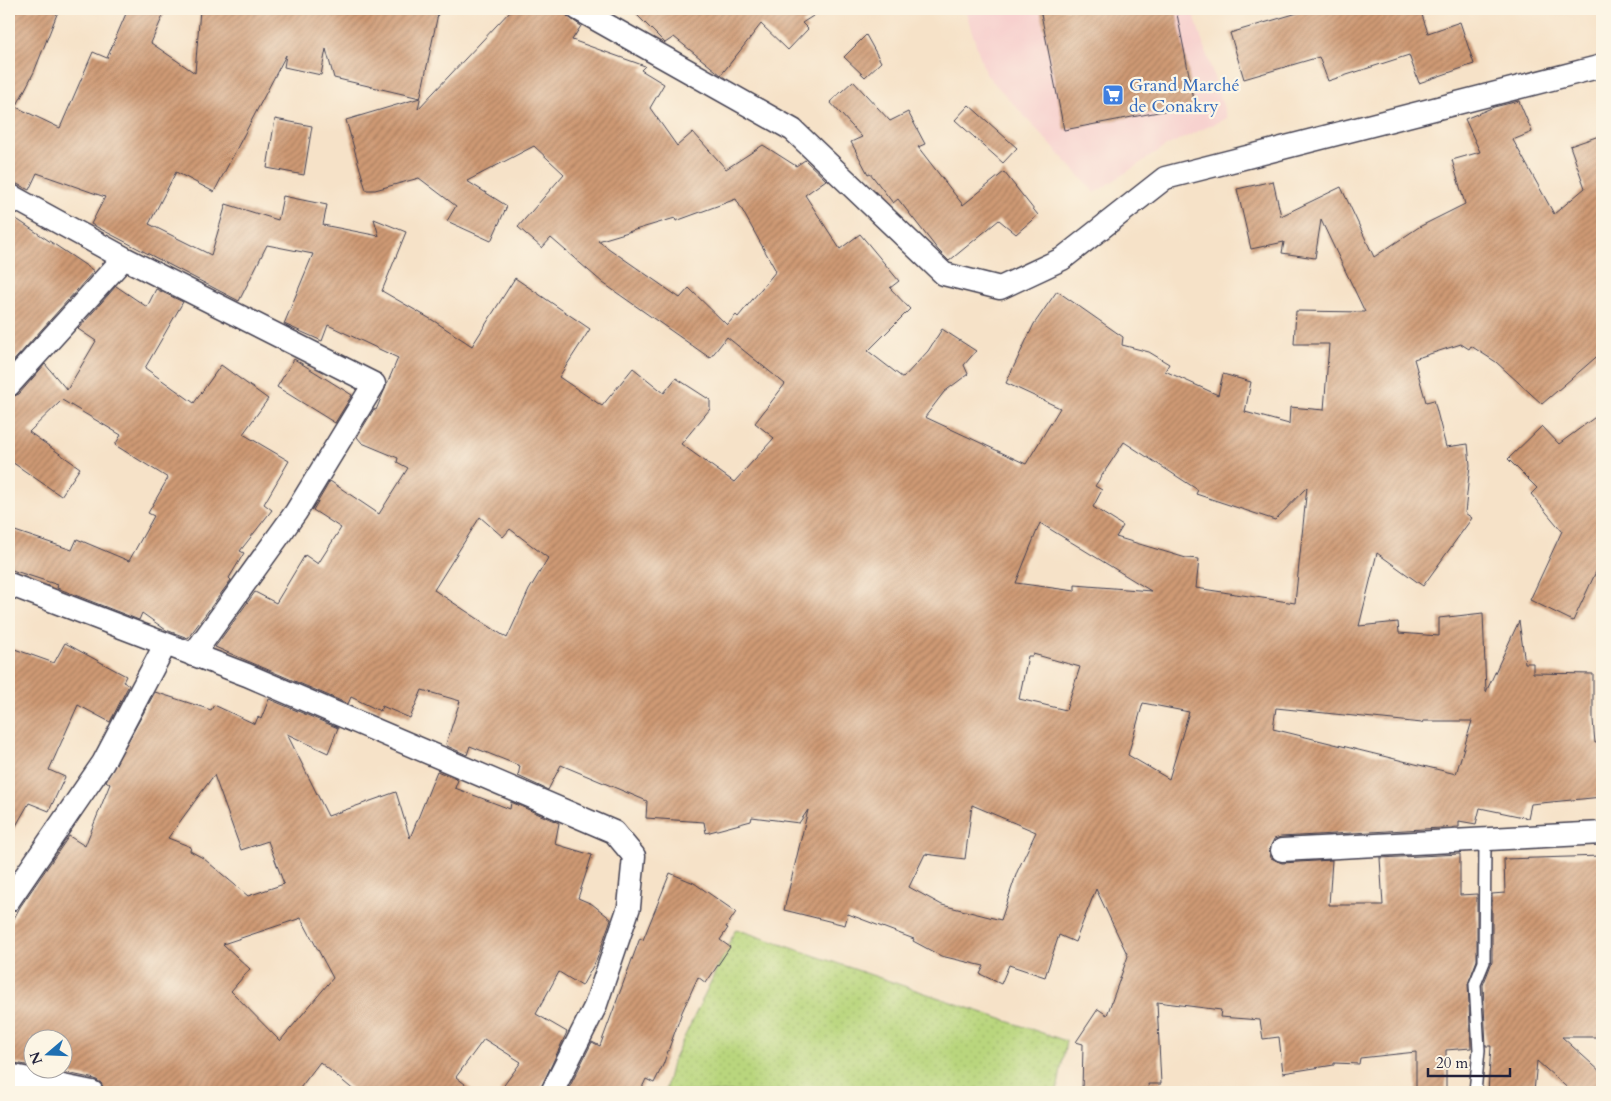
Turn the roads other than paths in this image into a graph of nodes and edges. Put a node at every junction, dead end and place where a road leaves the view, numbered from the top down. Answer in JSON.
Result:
{"nodes":[{"id":1,"x":578,"y":9,"type":"edge"},
{"id":2,"x":1602,"y":66,"type":"edge"},
{"id":3,"x":9,"y":195,"type":"edge"},
{"id":4,"x":124,"y":258,"type":"junction"},
{"id":5,"x":9,"y":384,"type":"edge"},
{"id":6,"x":9,"y":584,"type":"edge"},
{"id":7,"x":166,"y":645,"type":"junction"},
{"id":8,"x":193,"y":654,"type":"junction"},
{"id":9,"x":1602,"y":832,"type":"edge"},
{"id":10,"x":1485,"y":840,"type":"junction"},
{"id":11,"x":1282,"y":850,"type":"dead end"},
{"id":12,"x":9,"y":900,"type":"edge"},
{"id":13,"x":9,"y":1075,"type":"edge"},
{"id":14,"x":92,"y":1092,"type":"edge"},
{"id":15,"x":552,"y":1092,"type":"edge"},
{"id":16,"x":1475,"y":1092,"type":"edge"}],
"edges":[{"from":1,"to":2,"type":"street"},
{"from":3,"to":4,"type":"street"},
{"from":4,"to":5,"type":"street"},
{"from":4,"to":8,"type":"street"},
{"from":6,"to":7,"type":"street"},
{"from":7,"to":8,"type":"street"},
{"from":7,"to":12,"type":"street"},
{"from":8,"to":15,"type":"street"},
{"from":9,"to":10,"type":"street"},
{"from":10,"to":11,"type":"street"},
{"from":10,"to":16,"type":"lane"},
{"from":13,"to":14,"type":"street"}]}
